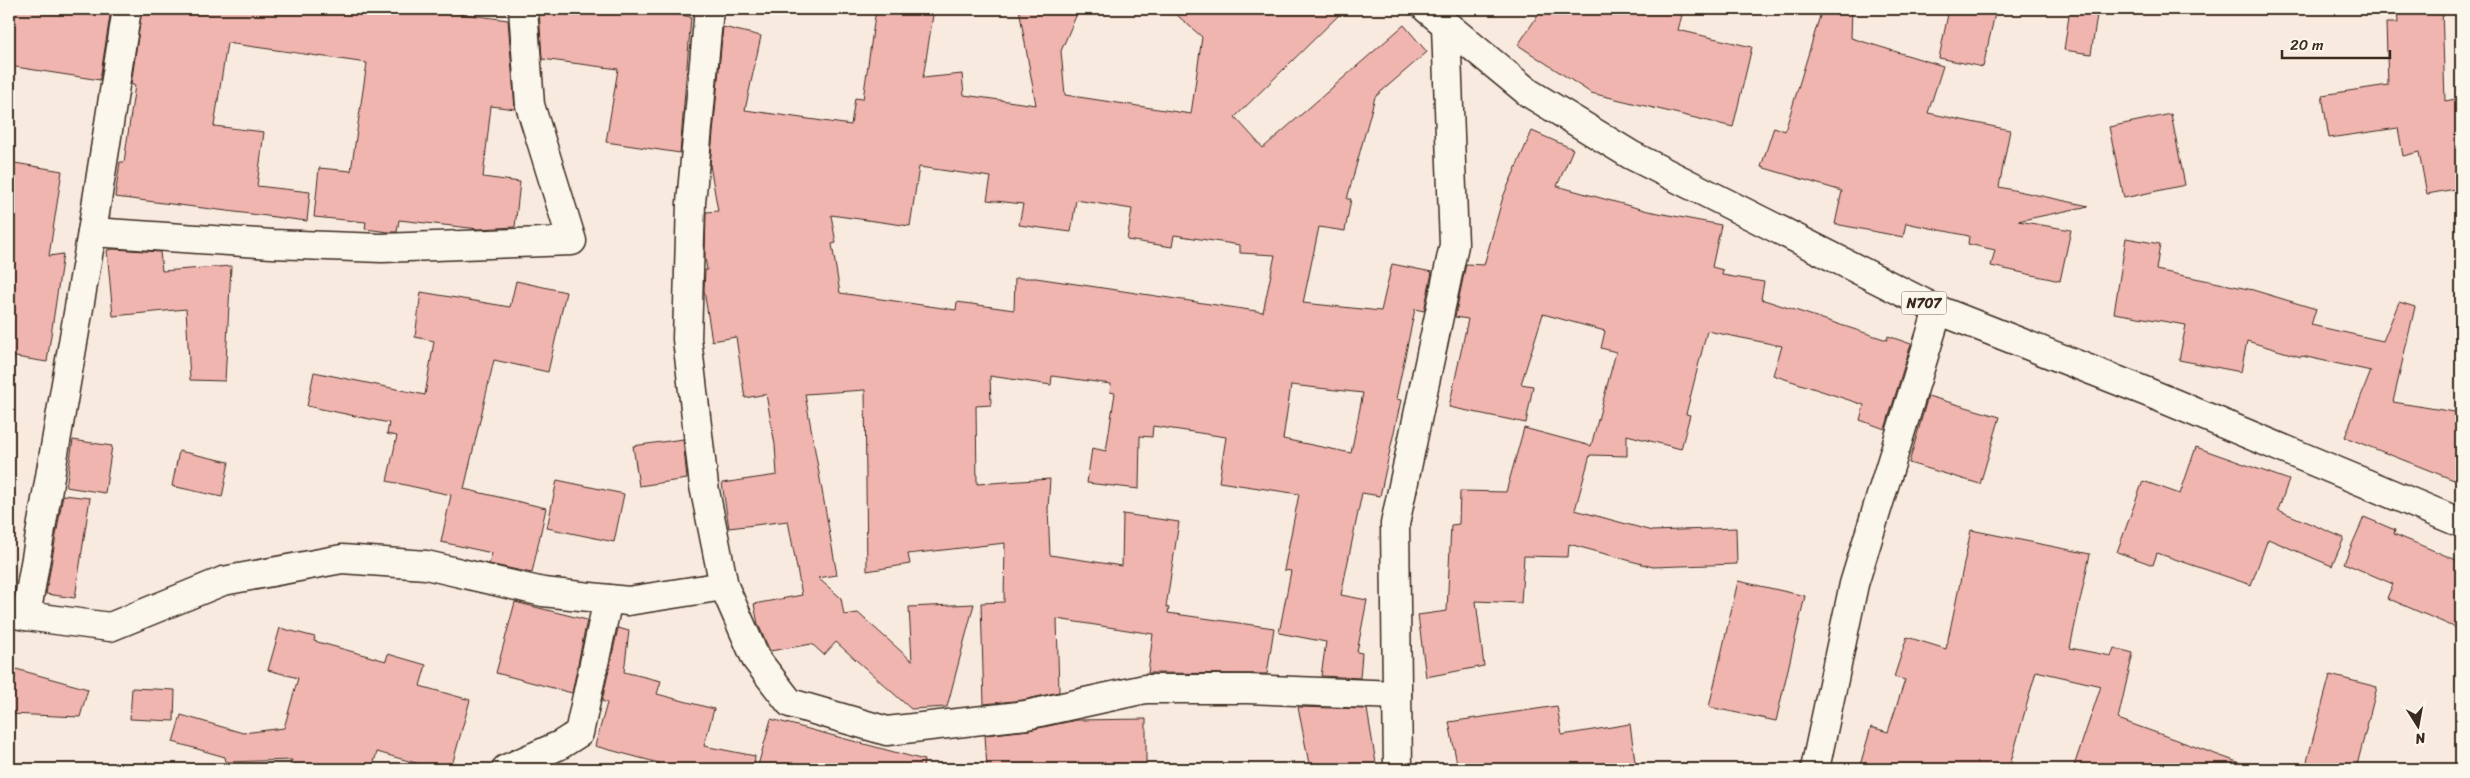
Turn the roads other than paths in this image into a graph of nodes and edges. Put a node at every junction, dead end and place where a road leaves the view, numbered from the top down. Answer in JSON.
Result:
{"nodes":[{"id":1,"x":127,"y":9,"type":"edge"},
{"id":2,"x":523,"y":9,"type":"edge"},
{"id":3,"x":708,"y":9,"type":"edge"},
{"id":4,"x":1436,"y":17,"type":"edge"},
{"id":5,"x":92,"y":232,"type":"junction"},
{"id":6,"x":1938,"y":310,"type":"junction"},
{"id":7,"x":2461,"y":523,"type":"edge"},
{"id":8,"x":724,"y":586,"type":"junction"},
{"id":9,"x":608,"y":598,"type":"junction"},
{"id":10,"x":17,"y":615,"type":"edge"},
{"id":11,"x":1397,"y":695,"type":"junction"},
{"id":12,"x":506,"y":769,"type":"edge"},
{"id":13,"x":1398,"y":769,"type":"edge"},
{"id":14,"x":1815,"y":769,"type":"edge"}],
"edges":[{"from":1,"to":5,"type":"main road"},
{"from":2,"to":5,"type":"main road"},
{"from":3,"to":8,"type":"main road"},
{"from":4,"to":6,"type":"main road","number":"N707"},
{"from":4,"to":11,"type":"main road"},
{"from":5,"to":10,"type":"main road"},
{"from":6,"to":7,"type":"main road","number":"N707"},
{"from":6,"to":14,"type":"main road"},
{"from":8,"to":9,"type":"main road"},
{"from":8,"to":11,"type":"main road"},
{"from":9,"to":10,"type":"main road"},
{"from":9,"to":12,"type":"main road"},
{"from":11,"to":13,"type":"main road"}]}
